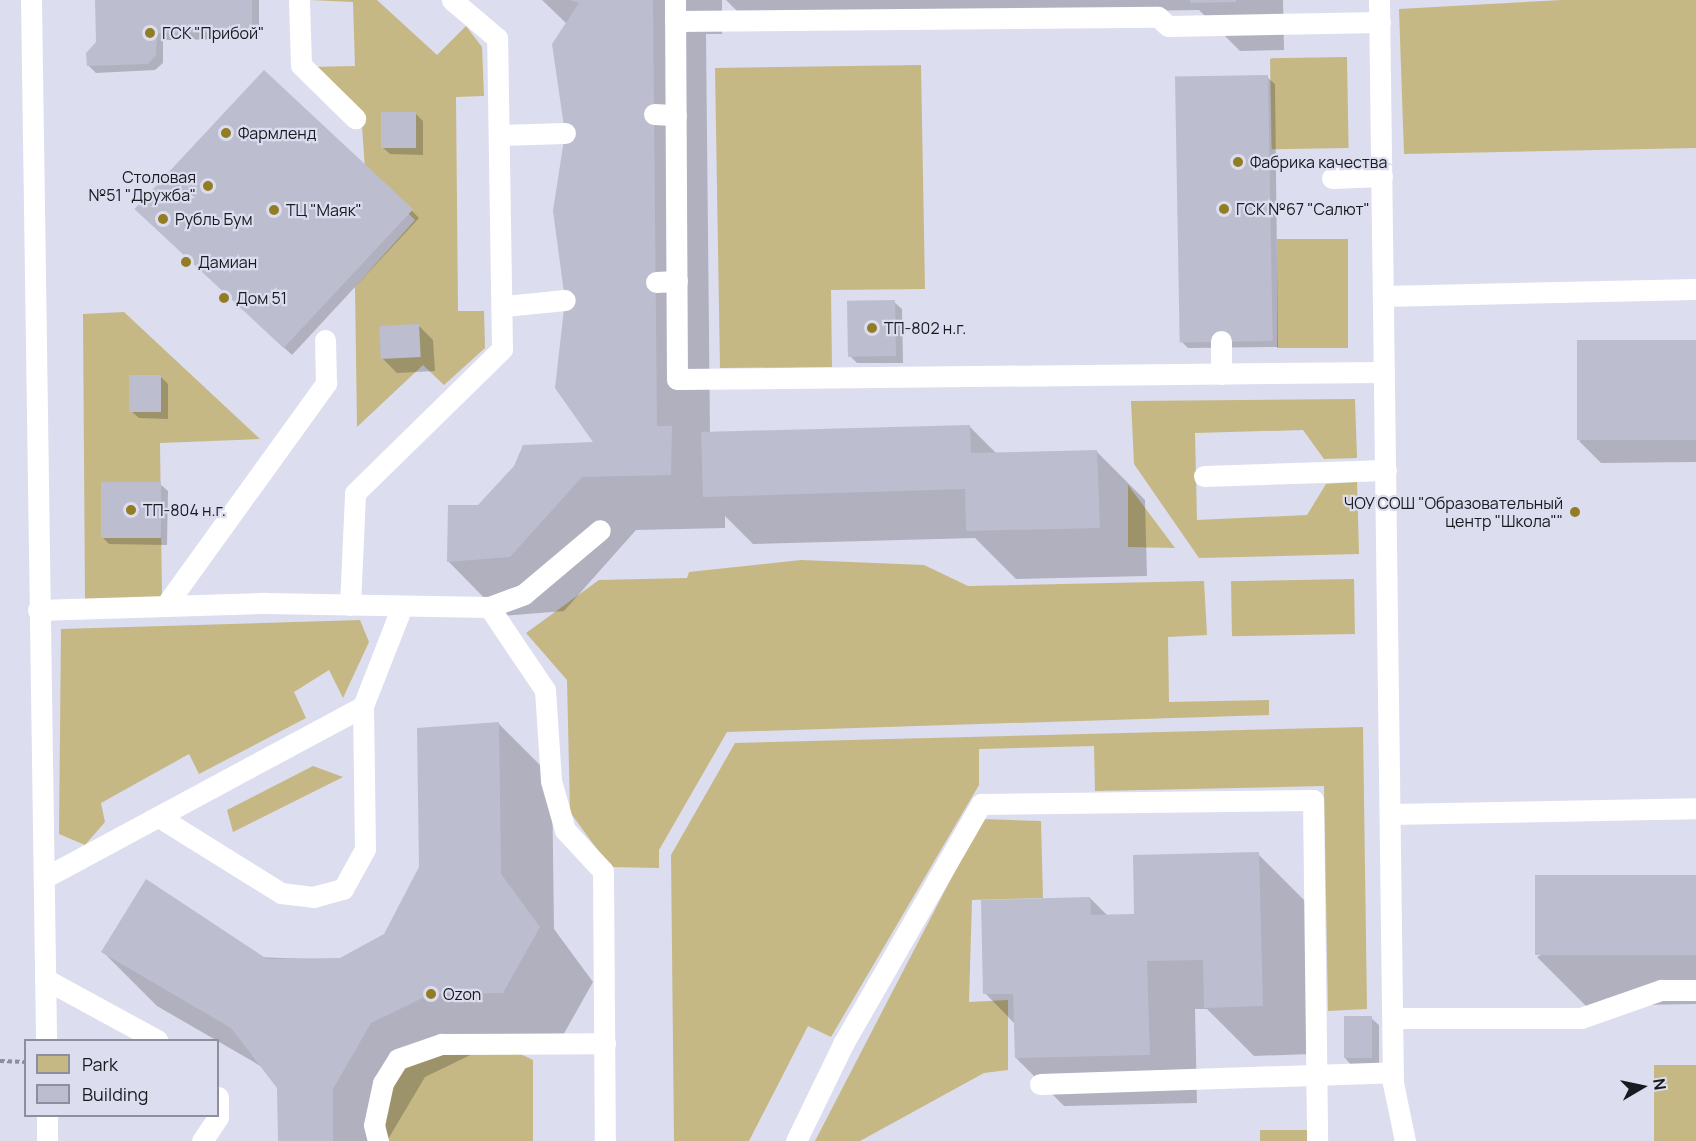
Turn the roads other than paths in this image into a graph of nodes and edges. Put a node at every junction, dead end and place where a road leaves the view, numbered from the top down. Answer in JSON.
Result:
{"nodes":[{"id":1,"x":31,"y":0,"type":"edge"},
{"id":2,"x":299,"y":0,"type":"edge"},
{"id":3,"x":452,"y":0,"type":"edge"},
{"id":4,"x":675,"y":0,"type":"edge"},
{"id":5,"x":1379,"y":0,"type":"edge"},
{"id":6,"x":675,"y":21,"type":"junction"},
{"id":7,"x":1380,"y":22,"type":"junction"},
{"id":8,"x":654,"y":114,"type":"dead end"},
{"id":9,"x":676,"y":116,"type":"junction"},
{"id":10,"x":355,"y":118,"type":"dead end"},
{"id":11,"x":565,"y":133,"type":"dead end"},
{"id":12,"x":501,"y":135,"type":"junction"},
{"id":13,"x":1382,"y":176,"type":"junction"},
{"id":14,"x":1332,"y":178,"type":"dead end"},
{"id":15,"x":1696,"y":289,"type":"edge"},
{"id":16,"x":1383,"y":296,"type":"junction"},
{"id":17,"x":565,"y":300,"type":"dead end"},
{"id":18,"x":505,"y":306,"type":"junction"},
{"id":19,"x":325,"y":340,"type":"dead end"},
{"id":20,"x":1221,"y":341,"type":"dead end"},
{"id":21,"x":1384,"y":372,"type":"junction"},
{"id":22,"x":1221,"y":374,"type":"junction"},
{"id":23,"x":1386,"y":470,"type":"junction"},
{"id":24,"x":1204,"y":476,"type":"dead end"},
{"id":25,"x":600,"y":530,"type":"dead end"},
{"id":26,"x":166,"y":605,"type":"junction"},
{"id":27,"x":350,"y":605,"type":"junction"},
{"id":28,"x":489,"y":608,"type":"junction"},
{"id":29,"x":401,"y":609,"type":"junction"},
{"id":30,"x":38,"y":610,"type":"junction"},
{"id":31,"x":363,"y":706,"type":"junction"},
{"id":32,"x":1696,"y":808,"type":"edge"},
{"id":33,"x":1390,"y":814,"type":"junction"},
{"id":34,"x":159,"y":817,"type":"junction"},
{"id":35,"x":44,"y":878,"type":"junction"},
{"id":36,"x":45,"y":979,"type":"junction"},
{"id":37,"x":1696,"y":990,"type":"edge"},
{"id":38,"x":1393,"y":1018,"type":"junction"},
{"id":39,"x":46,"y":1039,"type":"edge"},
{"id":40,"x":153,"y":1039,"type":"edge"},
{"id":41,"x":605,"y":1042,"type":"junction"},
{"id":42,"x":1317,"y":1072,"type":"junction"},
{"id":43,"x":1393,"y":1072,"type":"junction"},
{"id":44,"x":1040,"y":1084,"type":"dead end"},
{"id":45,"x":46,"y":1117,"type":"edge"},
{"id":46,"x":218,"y":1117,"type":"edge"},
{"id":47,"x":47,"y":1141,"type":"edge"},
{"id":48,"x":202,"y":1141,"type":"edge"},
{"id":49,"x":378,"y":1141,"type":"edge"},
{"id":50,"x":605,"y":1141,"type":"edge"},
{"id":51,"x":796,"y":1141,"type":"edge"},
{"id":52,"x":1317,"y":1141,"type":"edge"},
{"id":53,"x":1405,"y":1141,"type":"edge"}],
"edges":[{"from":1,"to":30,"type":"lane"},
{"from":2,"to":10,"type":"lane"},
{"from":3,"to":12,"type":"lane"},
{"from":4,"to":6,"type":"lane"},
{"from":5,"to":7,"type":"lane"},
{"from":6,"to":7,"type":"lane"},
{"from":6,"to":9,"type":"lane"},
{"from":7,"to":13,"type":"lane"},
{"from":8,"to":9,"type":"lane"},
{"from":9,"to":22,"type":"lane"},
{"from":11,"to":12,"type":"lane"},
{"from":12,"to":18,"type":"lane"},
{"from":13,"to":14,"type":"lane"},
{"from":13,"to":16,"type":"lane"},
{"from":15,"to":16,"type":"lane"},
{"from":16,"to":21,"type":"lane"},
{"from":17,"to":18,"type":"lane"},
{"from":18,"to":27,"type":"lane"},
{"from":19,"to":26,"type":"lane"},
{"from":20,"to":22,"type":"lane"},
{"from":21,"to":22,"type":"lane"},
{"from":21,"to":23,"type":"lane"},
{"from":23,"to":24,"type":"lane"},
{"from":23,"to":33,"type":"lane"},
{"from":25,"to":28,"type":"lane"},
{"from":26,"to":27,"type":"lane"},
{"from":26,"to":30,"type":"lane"},
{"from":27,"to":29,"type":"lane"},
{"from":28,"to":29,"type":"lane"},
{"from":28,"to":41,"type":"lane"},
{"from":29,"to":31,"type":"lane"},
{"from":30,"to":35,"type":"lane"},
{"from":31,"to":34,"type":"lane"},
{"from":31,"to":34,"type":"lane"},
{"from":32,"to":33,"type":"lane"},
{"from":33,"to":38,"type":"lane"},
{"from":34,"to":35,"type":"lane"},
{"from":35,"to":36,"type":"lane"},
{"from":36,"to":39,"type":"lane"},
{"from":36,"to":40,"type":"lane"},
{"from":37,"to":38,"type":"lane"},
{"from":38,"to":43,"type":"lane"},
{"from":41,"to":49,"type":"lane"},
{"from":41,"to":50,"type":"lane"},
{"from":42,"to":43,"type":"lane"},
{"from":42,"to":44,"type":"lane"},
{"from":42,"to":51,"type":"lane"},
{"from":42,"to":52,"type":"lane"},
{"from":43,"to":53,"type":"lane"},
{"from":45,"to":47,"type":"lane"},
{"from":46,"to":48,"type":"lane"}]}
